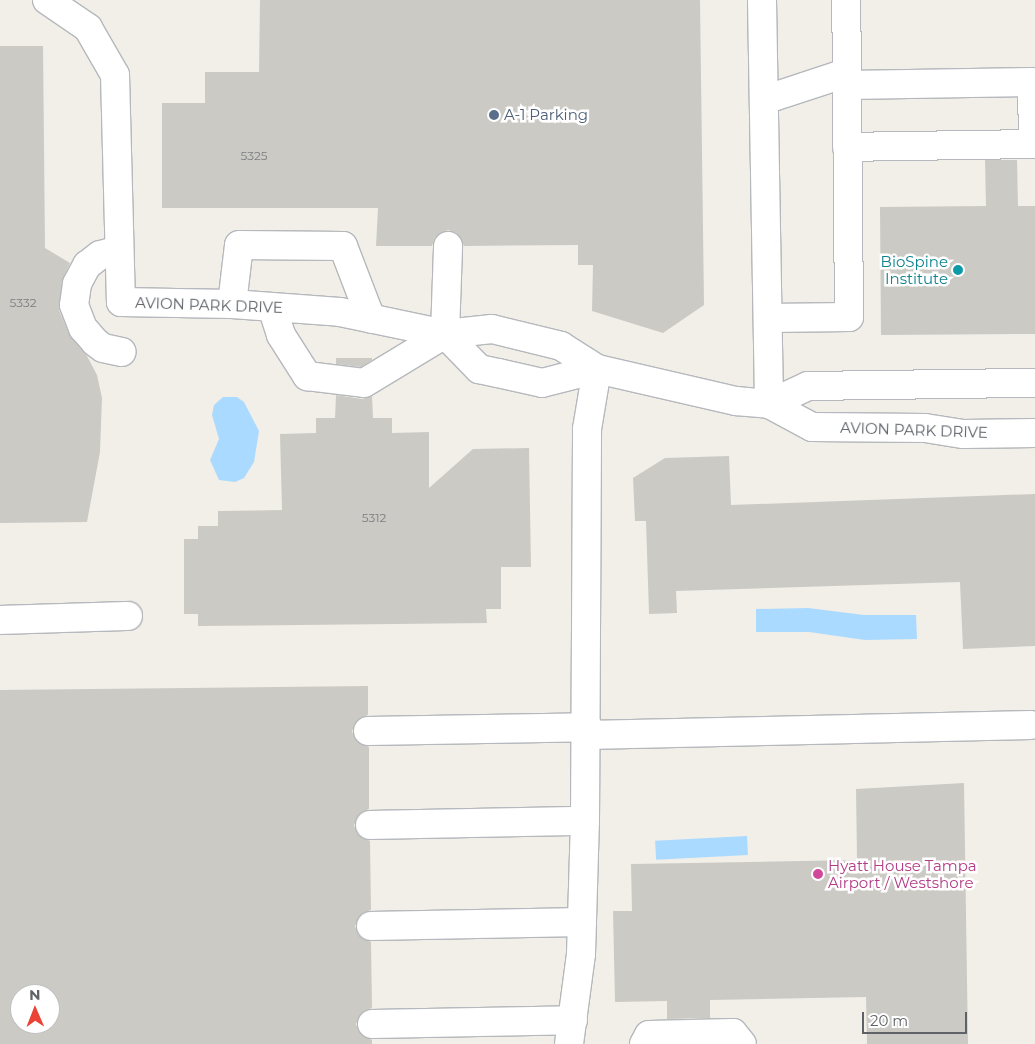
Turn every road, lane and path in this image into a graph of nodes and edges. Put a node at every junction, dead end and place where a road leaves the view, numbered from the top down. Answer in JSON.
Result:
{"nodes":[{"id":1,"x":47,"y":0,"type":"edge"},
{"id":2,"x":762,"y":0,"type":"edge"},
{"id":3,"x":846,"y":0,"type":"edge"},
{"id":4,"x":846,"y":79,"type":"junction"},
{"id":5,"x":764,"y":100,"type":"junction"},
{"id":6,"x":847,"y":147,"type":"junction"},
{"id":7,"x":448,"y":246,"type":"dead end"},
{"id":8,"x":119,"y":250,"type":"junction"},
{"id":9,"x":232,"y":304,"type":"junction"},
{"id":10,"x":272,"y":307,"type":"junction"},
{"id":11,"x":768,"y":318,"type":"junction"},
{"id":12,"x":371,"y":319,"type":"junction"},
{"id":13,"x":446,"y":334,"type":"junction"},
{"id":14,"x":122,"y":352,"type":"dead end"},
{"id":15,"x":597,"y":369,"type":"junction"},
{"id":16,"x":1035,"y":383,"type":"edge"},
{"id":17,"x":769,"y":404,"type":"junction"},
{"id":18,"x":1035,"y":433,"type":"edge"},
{"id":19,"x":128,"y":616,"type":"dead end"},
{"id":20,"x":0,"y":620,"type":"edge"},
{"id":21,"x":1032,"y":724,"type":"dead end"},
{"id":22,"x":588,"y":731,"type":"junction"},
{"id":23,"x":368,"y":732,"type":"dead end"},
{"id":24,"x":585,"y":820,"type":"junction"},
{"id":25,"x":370,"y":826,"type":"dead end"},
{"id":26,"x":582,"y":922,"type":"junction"},
{"id":27,"x":371,"y":926,"type":"dead end"},
{"id":28,"x":372,"y":1024,"type":"dead end"},
{"id":29,"x":571,"y":1032,"type":"edge"},
{"id":30,"x":644,"y":1044,"type":"edge"},
{"id":31,"x":742,"y":1044,"type":"edge"}],
"edges":[{"from":1,"to":8,"type":"street","name":"AVION PARK DRIVE"},
{"from":2,"to":5,"type":"street"},
{"from":3,"to":4,"type":"street"},
{"from":4,"to":5,"type":"street"},
{"from":4,"to":6,"type":"street"},
{"from":4,"to":6,"type":"street"},
{"from":5,"to":11,"type":"street"},
{"from":6,"to":11,"type":"street"},
{"from":7,"to":13,"type":"street"},
{"from":8,"to":9,"type":"street","name":"AVION PARK DRIVE"},
{"from":8,"to":14,"type":"street"},
{"from":9,"to":10,"type":"street","name":"AVION PARK DRIVE"},
{"from":9,"to":12,"type":"street"},
{"from":10,"to":12,"type":"street","name":"AVION PARK DRIVE"},
{"from":10,"to":13,"type":"street"},
{"from":11,"to":17,"type":"street"},
{"from":12,"to":13,"type":"street","name":"AVION PARK DRIVE"},
{"from":13,"to":15,"type":"street","name":"AVION PARK DRIVE"},
{"from":13,"to":15,"type":"street","name":"AVION PARK DRIVE"},
{"from":15,"to":17,"type":"street","name":"AVION PARK DRIVE"},
{"from":15,"to":22,"type":"street"},
{"from":16,"to":17,"type":"street","name":"AVION PARK DRIVE"},
{"from":17,"to":18,"type":"street","name":"AVION PARK DRIVE"},
{"from":19,"to":20,"type":"street"},
{"from":21,"to":22,"type":"street"},
{"from":22,"to":23,"type":"street"},
{"from":22,"to":24,"type":"street"},
{"from":24,"to":25,"type":"street"},
{"from":24,"to":26,"type":"street"},
{"from":26,"to":27,"type":"street"},
{"from":26,"to":29,"type":"street"},
{"from":28,"to":29,"type":"street"},
{"from":30,"to":31,"type":"street"}]}
